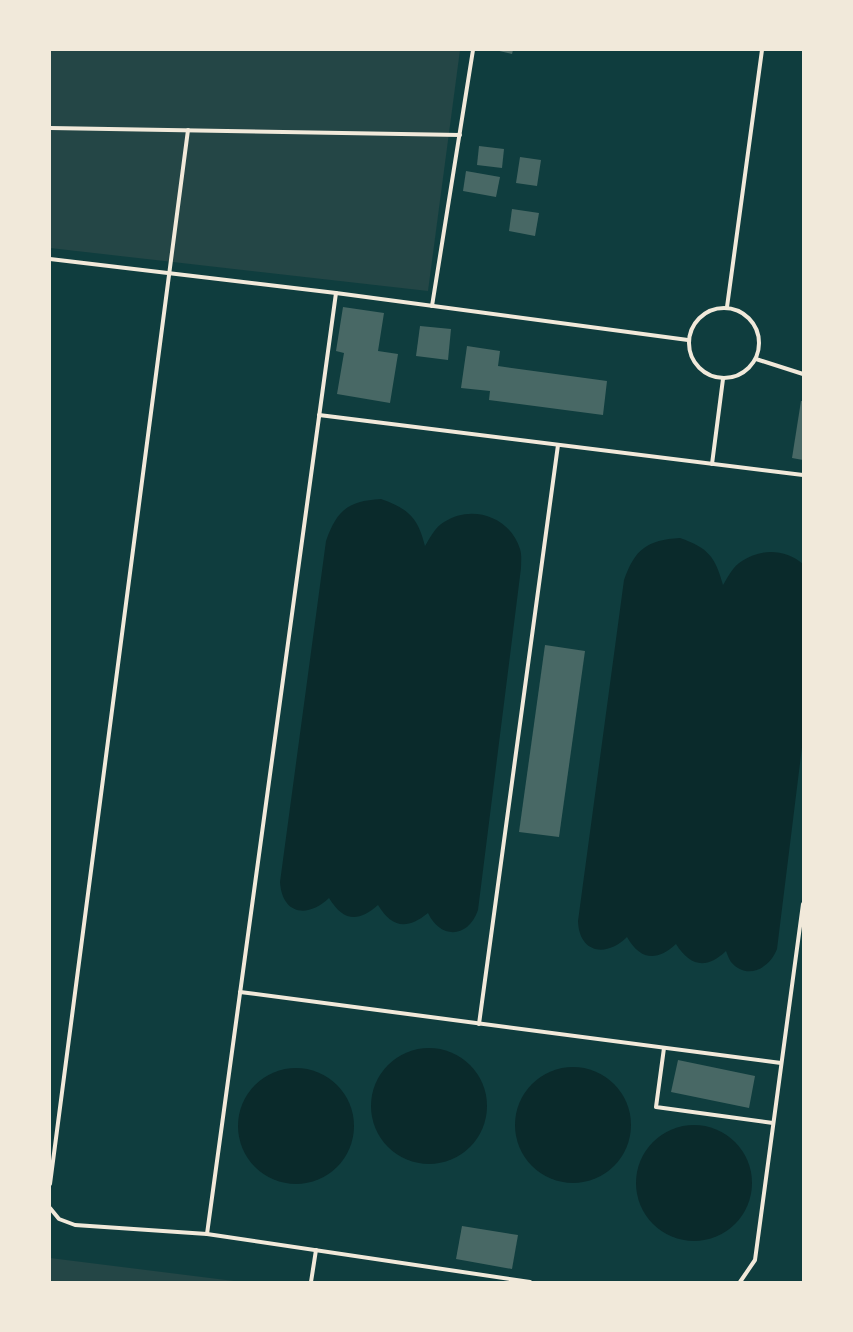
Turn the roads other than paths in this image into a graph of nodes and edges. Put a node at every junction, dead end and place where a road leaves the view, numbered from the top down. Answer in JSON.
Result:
{"nodes":[{"id":1,"x":474,"y":50,"type":"edge"},
{"id":2,"x":762,"y":50,"type":"edge"},
{"id":3,"x":50,"y":128,"type":"edge"},
{"id":4,"x":188,"y":130,"type":"junction"},
{"id":5,"x":460,"y":135,"type":"junction"},
{"id":6,"x":50,"y":259,"type":"edge"},
{"id":7,"x":169,"y":274,"type":"junction"},
{"id":8,"x":336,"y":293,"type":"junction"},
{"id":9,"x":432,"y":306,"type":"junction"},
{"id":10,"x":727,"y":307,"type":"junction"},
{"id":11,"x":688,"y":340,"type":"junction"},
{"id":12,"x":756,"y":359,"type":"junction"},
{"id":13,"x":803,"y":374,"type":"edge"},
{"id":14,"x":723,"y":379,"type":"junction"},
{"id":15,"x":319,"y":415,"type":"junction"},
{"id":16,"x":558,"y":445,"type":"junction"},
{"id":17,"x":712,"y":464,"type":"junction"},
{"id":18,"x":803,"y":475,"type":"edge"},
{"id":19,"x":803,"y":904,"type":"edge"},
{"id":20,"x":240,"y":992,"type":"junction"},
{"id":21,"x":479,"y":1024,"type":"junction"},
{"id":22,"x":664,"y":1048,"type":"junction"},
{"id":23,"x":781,"y":1063,"type":"junction"},
{"id":24,"x":773,"y":1123,"type":"junction"},
{"id":25,"x":50,"y":1135,"type":"edge"},
{"id":26,"x":56,"y":1136,"type":"junction"},
{"id":27,"x":50,"y":1184,"type":"edge"},
{"id":28,"x":50,"y":1208,"type":"edge"},
{"id":29,"x":208,"y":1234,"type":"junction"},
{"id":30,"x":316,"y":1250,"type":"junction"},
{"id":31,"x":311,"y":1282,"type":"edge"},
{"id":32,"x":530,"y":1282,"type":"edge"},
{"id":33,"x":740,"y":1282,"type":"edge"}],
"edges":[{"from":1,"to":5,"type":"lane"},
{"from":2,"to":10,"type":"lane"},
{"from":3,"to":4,"type":"lane"},
{"from":4,"to":5,"type":"lane"},
{"from":4,"to":7,"type":"lane"},
{"from":5,"to":9,"type":"lane"},
{"from":6,"to":7,"type":"lane"},
{"from":7,"to":8,"type":"lane"},
{"from":7,"to":26,"type":"lane"},
{"from":8,"to":9,"type":"lane"},
{"from":8,"to":15,"type":"lane"},
{"from":9,"to":11,"type":"lane"},
{"from":10,"to":11,"type":"lane"},
{"from":10,"to":12,"type":"lane"},
{"from":11,"to":14,"type":"lane"},
{"from":12,"to":13,"type":"lane"},
{"from":12,"to":14,"type":"lane"},
{"from":14,"to":17,"type":"lane"},
{"from":15,"to":16,"type":"lane"},
{"from":15,"to":20,"type":"lane"},
{"from":16,"to":17,"type":"lane"},
{"from":16,"to":21,"type":"lane"},
{"from":17,"to":18,"type":"lane"},
{"from":19,"to":23,"type":"lane"},
{"from":20,"to":21,"type":"lane"},
{"from":20,"to":29,"type":"lane"},
{"from":21,"to":22,"type":"lane"},
{"from":22,"to":23,"type":"lane"},
{"from":22,"to":24,"type":"lane"},
{"from":23,"to":24,"type":"lane"},
{"from":24,"to":33,"type":"lane"},
{"from":25,"to":26,"type":"lane"},
{"from":26,"to":27,"type":"lane"},
{"from":28,"to":29,"type":"lane"},
{"from":29,"to":30,"type":"lane"},
{"from":30,"to":31,"type":"lane"},
{"from":30,"to":32,"type":"lane"}]}
